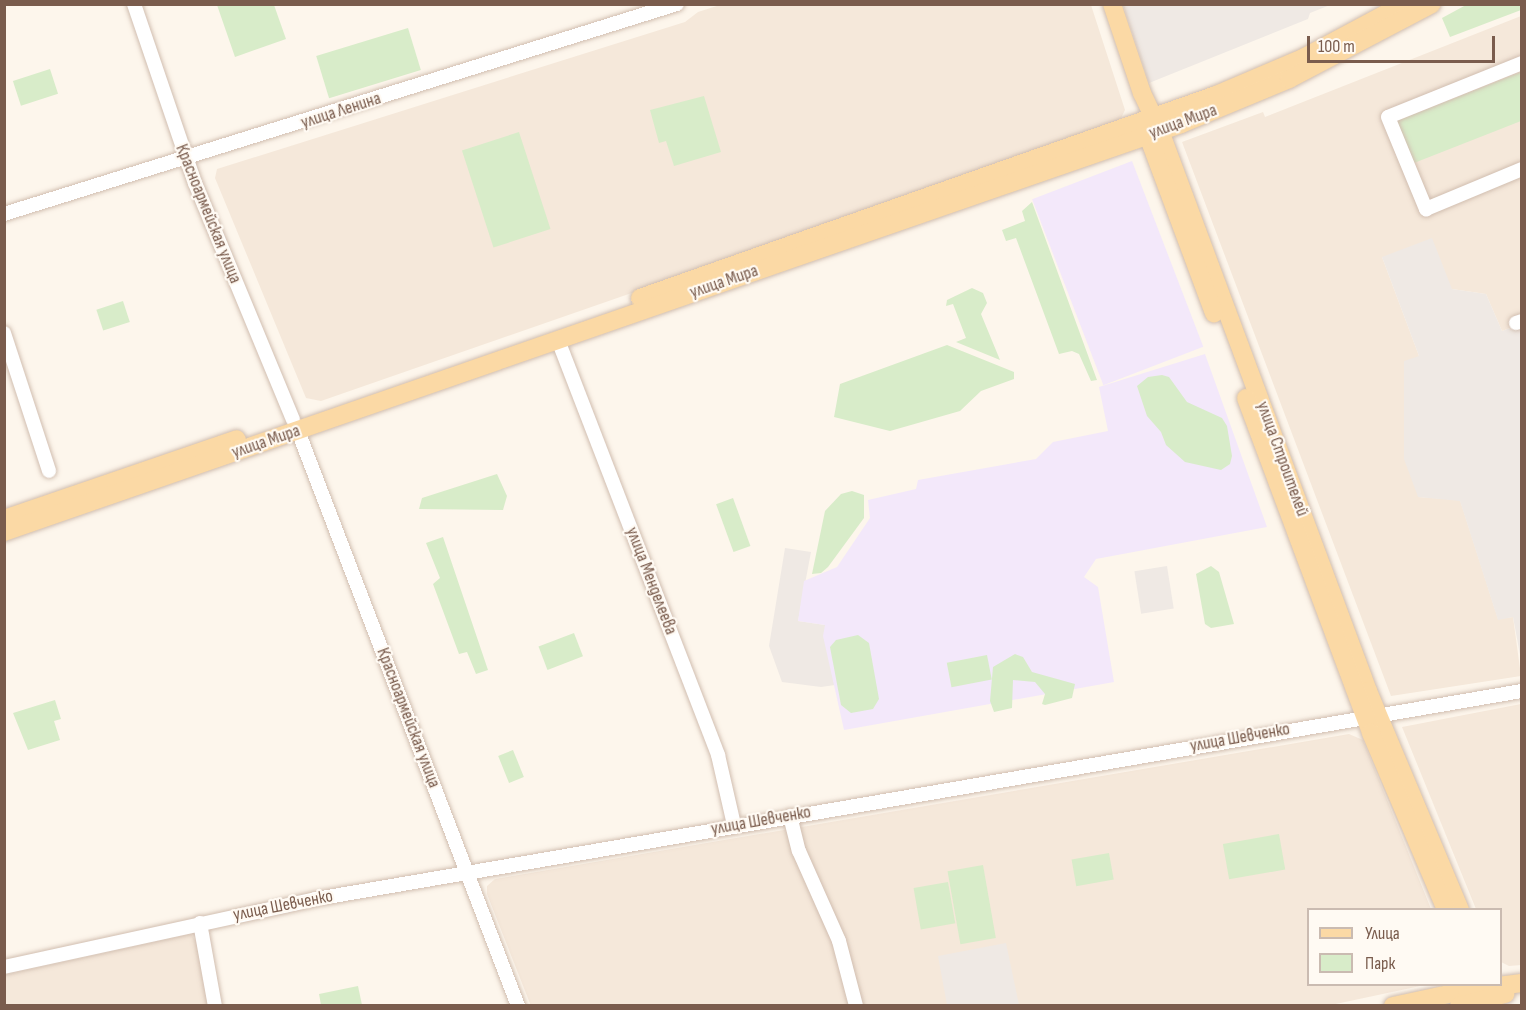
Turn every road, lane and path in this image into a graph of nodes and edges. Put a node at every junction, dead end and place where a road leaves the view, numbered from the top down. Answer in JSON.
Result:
{"nodes":[{"id":1,"x":134,"y":4,"type":"edge"},
{"id":2,"x":677,"y":4,"type":"edge"},
{"id":3,"x":1102,"y":4,"type":"edge"},
{"id":4,"x":1112,"y":4,"type":"edge"},
{"id":5,"x":1404,"y":4,"type":"edge"},
{"id":6,"x":1432,"y":4,"type":"edge"},
{"id":7,"x":1521,"y":63,"type":"edge"},
{"id":8,"x":1151,"y":127,"type":"junction"},
{"id":9,"x":186,"y":160,"type":"junction"},
{"id":10,"x":1521,"y":169,"type":"edge"},
{"id":11,"x":4,"y":214,"type":"edge"},
{"id":12,"x":4,"y":333,"type":"edge"},
{"id":13,"x":556,"y":334,"type":"junction"},
{"id":14,"x":296,"y":425,"type":"junction"},
{"id":15,"x":49,"y":471,"type":"dead end"},
{"id":16,"x":56,"y":509,"type":"junction"},
{"id":17,"x":4,"y":519,"type":"edge"},
{"id":18,"x":4,"y":532,"type":"edge"},
{"id":19,"x":1521,"y":691,"type":"edge"},
{"id":20,"x":1371,"y":716,"type":"junction"},
{"id":21,"x":790,"y":816,"type":"junction"},
{"id":22,"x":734,"y":825,"type":"junction"},
{"id":23,"x":467,"y":872,"type":"junction"},
{"id":24,"x":1446,"y":908,"type":"edge"},
{"id":25,"x":1460,"y":908,"type":"edge"},
{"id":26,"x":200,"y":923,"type":"junction"},
{"id":27,"x":4,"y":967,"type":"edge"},
{"id":28,"x":1521,"y":983,"type":"edge"},
{"id":29,"x":1521,"y":991,"type":"edge"},
{"id":30,"x":1488,"y":994,"type":"edge"},
{"id":31,"x":215,"y":1005,"type":"edge"},
{"id":32,"x":518,"y":1005,"type":"edge"},
{"id":33,"x":856,"y":1005,"type":"edge"},
{"id":34,"x":1393,"y":1005,"type":"edge"},
{"id":35,"x":1459,"y":1005,"type":"edge"}],
"edges":[{"from":1,"to":9,"type":"street","name":"Красноармейская улица"},
{"from":2,"to":9,"type":"street","name":"улица Ленина"},
{"from":3,"to":8,"type":"main road","name":"улица Строителей"},
{"from":4,"to":8,"type":"main road","name":"улица Строителей"},
{"from":5,"to":8,"type":"main road","name":"улица Мира"},
{"from":6,"to":8,"type":"main road","name":"улица Мира"},
{"from":7,"to":10,"type":"street"},
{"from":8,"to":13,"type":"main road","name":"улица Мира"},
{"from":8,"to":20,"type":"main road","name":"улица Строителей"},
{"from":9,"to":11,"type":"street","name":"улица Ленина"},
{"from":9,"to":14,"type":"street","name":"Красноармейская улица"},
{"from":12,"to":15,"type":"street"},
{"from":13,"to":14,"type":"main road","name":"улица Мира"},
{"from":13,"to":22,"type":"street","name":"улица Менделеева"},
{"from":14,"to":16,"type":"main road","name":"улица Мира"},
{"from":14,"to":23,"type":"street","name":"Красноармейская улица"},
{"from":16,"to":17,"type":"main road","name":"улица Мира"},
{"from":16,"to":18,"type":"main road","name":"улица Мира"},
{"from":19,"to":20,"type":"street","name":"улица Шевченко"},
{"from":20,"to":21,"type":"street","name":"улица Шевченко"},
{"from":20,"to":24,"type":"main road","name":"улица Строителей"},
{"from":20,"to":25,"type":"main road","name":"улица Строителей"},
{"from":21,"to":22,"type":"street","name":"улица Шевченко"},
{"from":21,"to":33,"type":"street"},
{"from":22,"to":23,"type":"street","name":"улица Шевченко"},
{"from":23,"to":26,"type":"street","name":"улица Шевченко"},
{"from":23,"to":32,"type":"street","name":"Красноармейская улица"},
{"from":26,"to":27,"type":"street","name":"улица Шевченко"},
{"from":26,"to":31,"type":"street"},
{"from":28,"to":30,"type":"main road"},
{"from":29,"to":30,"type":"main road"},
{"from":30,"to":34,"type":"main road"},
{"from":30,"to":35,"type":"main road"}]}
